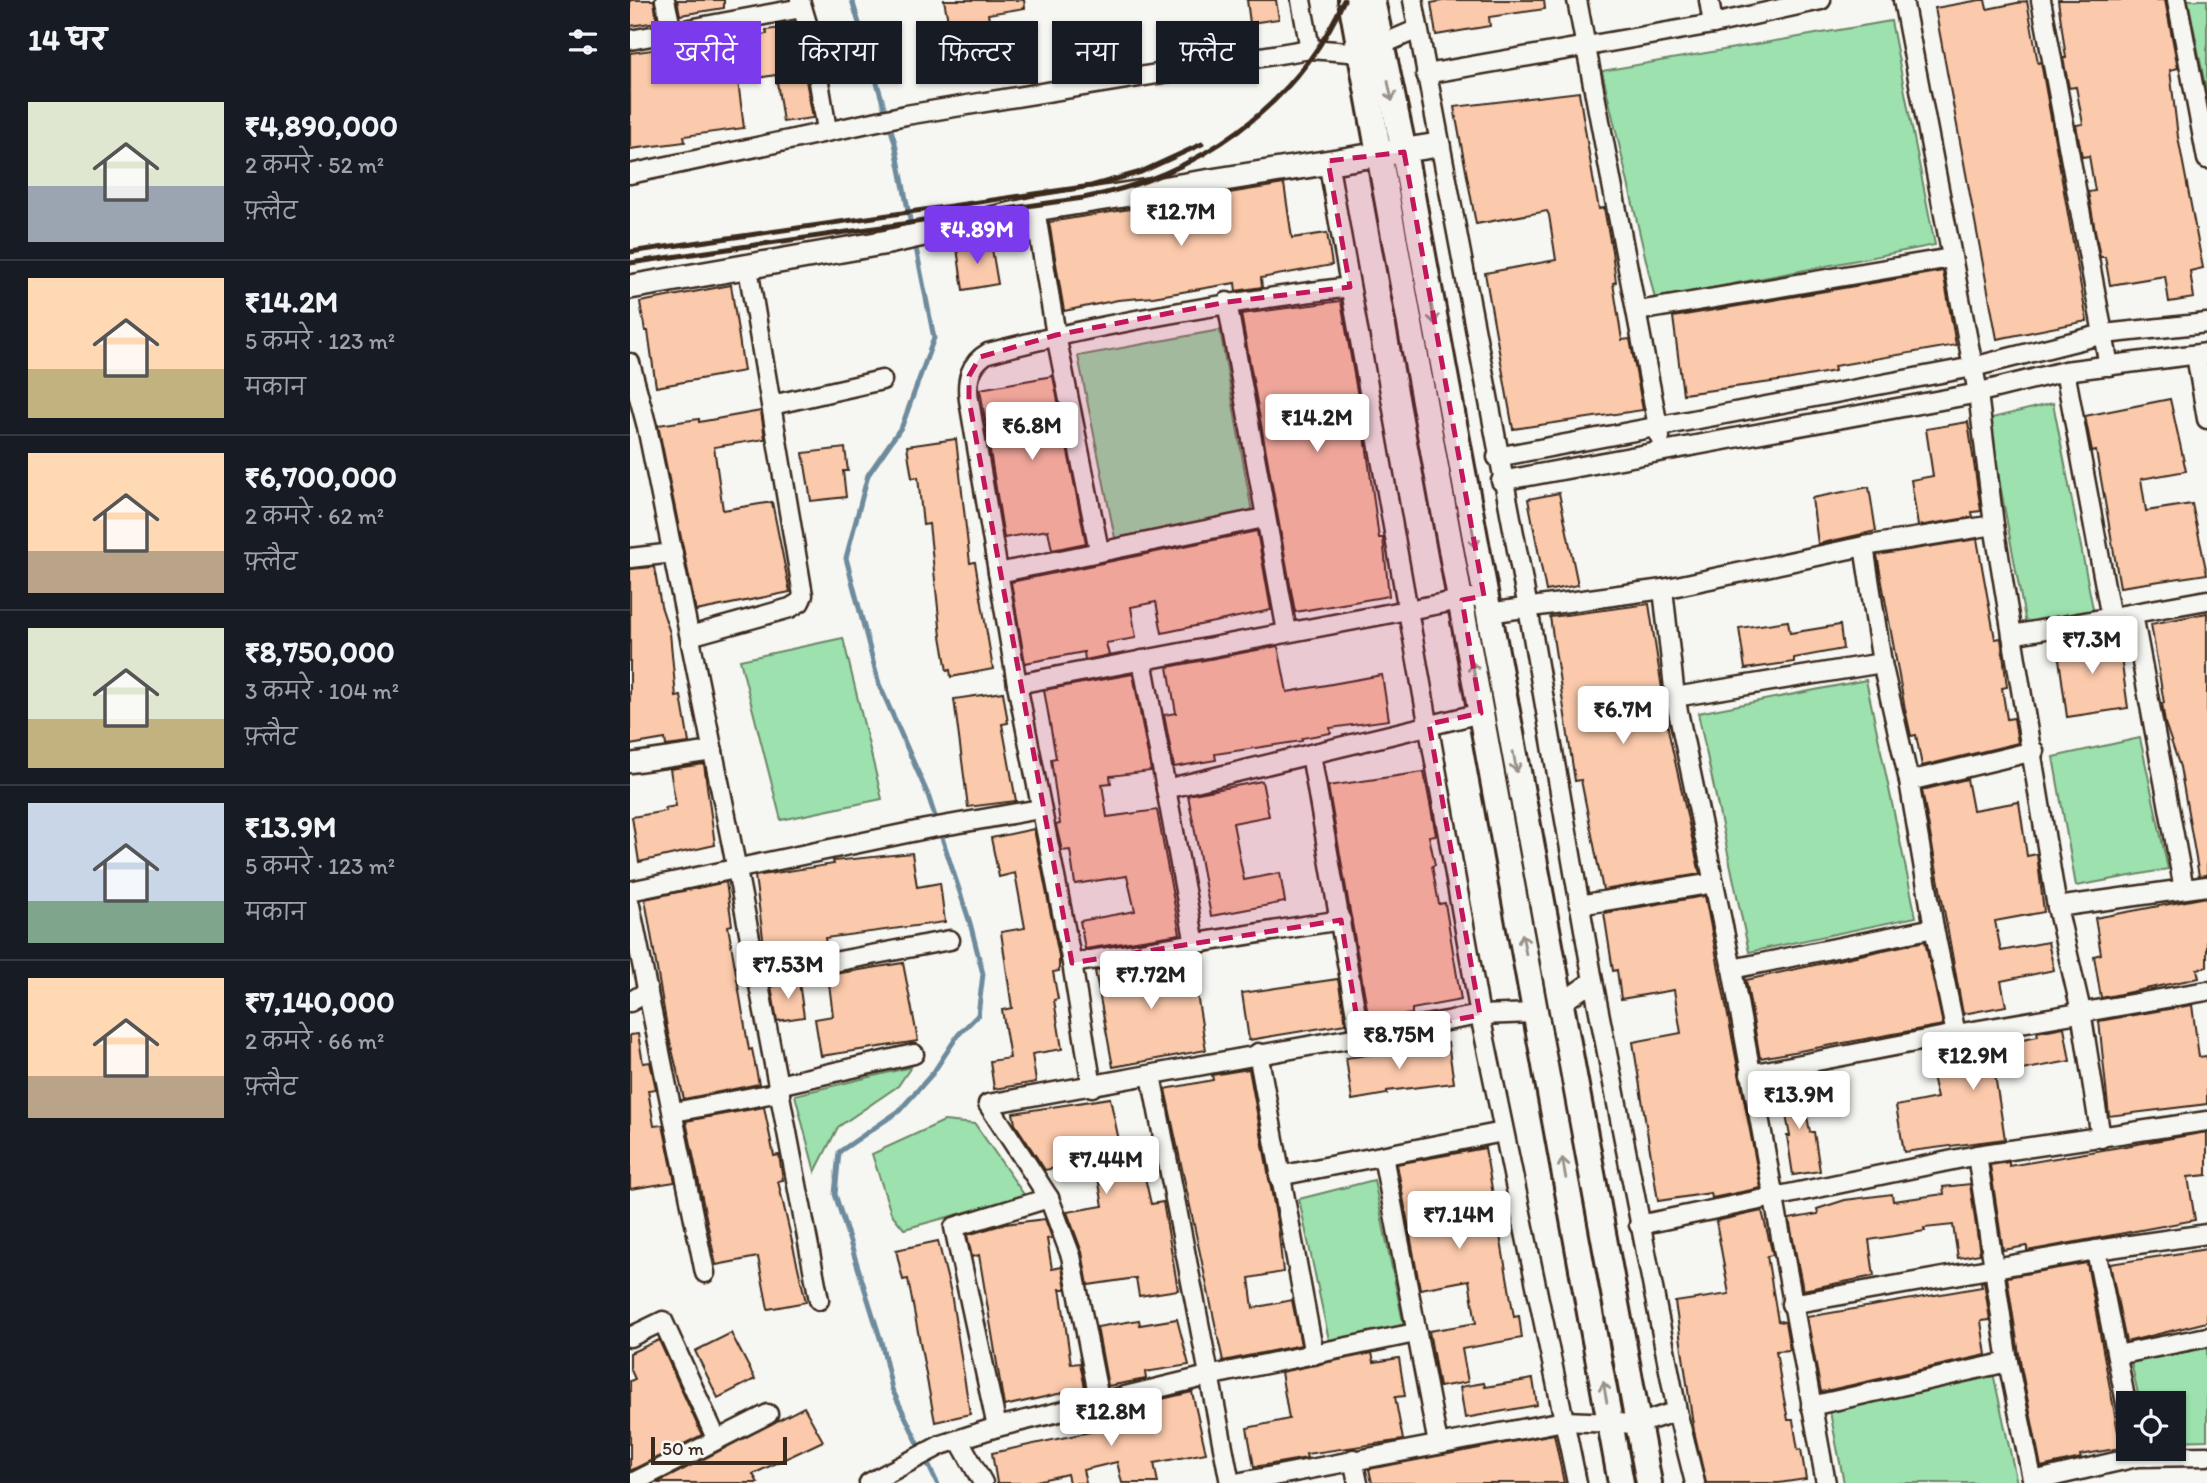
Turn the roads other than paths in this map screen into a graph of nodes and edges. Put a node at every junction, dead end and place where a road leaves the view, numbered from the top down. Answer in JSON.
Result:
{"nodes":[{"id":1,"x":665,"y":0,"type":"edge"},
{"id":2,"x":1301,"y":0,"type":"edge"},
{"id":3,"x":1351,"y":0,"type":"edge"},
{"id":4,"x":1372,"y":0,"type":"edge"},
{"id":5,"x":1413,"y":0,"type":"edge"},
{"id":6,"x":1577,"y":0,"type":"edge"},
{"id":7,"x":1709,"y":0,"type":"edge"},
{"id":8,"x":1821,"y":0,"type":"edge"},
{"id":9,"x":1903,"y":0,"type":"edge"},
{"id":10,"x":2041,"y":0,"type":"edge"},
{"id":11,"x":2178,"y":0,"type":"edge"},
{"id":12,"x":801,"y":4,"type":"edge"},
{"id":13,"x":670,"y":21,"type":"edge"},
{"id":14,"x":723,"y":21,"type":"edge"},
{"id":15,"x":1713,"y":24,"type":"junction"},
{"id":16,"x":1418,"y":29,"type":"junction"},
{"id":17,"x":651,"y":36,"type":"edge"},
{"id":18,"x":630,"y":40,"type":"edge"},
{"id":19,"x":1586,"y":47,"type":"junction"},
{"id":20,"x":1310,"y":49,"type":"junction"},
{"id":21,"x":1371,"y":50,"type":"junction"},
{"id":22,"x":1426,"y":74,"type":"junction"},
{"id":23,"x":827,"y":130,"type":"junction"},
{"id":24,"x":1438,"y":145,"type":"junction"},
{"id":25,"x":1392,"y":154,"type":"junction"},
{"id":26,"x":2207,"y":159,"type":"edge"},
{"id":27,"x":1328,"y":161,"type":"junction"},
{"id":28,"x":630,"y":174,"type":"edge"},
{"id":29,"x":1035,"y":209,"type":"junction"},
{"id":30,"x":1951,"y":258,"type":"junction"},
{"id":31,"x":748,"y":268,"type":"junction"},
{"id":32,"x":630,"y":286,"type":"edge"},
{"id":33,"x":1350,"y":287,"type":"junction"},
{"id":34,"x":1227,"y":302,"type":"junction"},
{"id":35,"x":1638,"y":311,"type":"junction"},
{"id":36,"x":2207,"y":323,"type":"edge"},
{"id":37,"x":2104,"y":334,"type":"junction"},
{"id":38,"x":1056,"y":335,"type":"junction"},
{"id":39,"x":2201,"y":354,"type":"edge"},
{"id":40,"x":630,"y":363,"type":"edge"},
{"id":41,"x":2109,"y":366,"type":"junction"},
{"id":42,"x":1973,"y":367,"type":"junction"},
{"id":43,"x":2065,"y":371,"type":"junction"},
{"id":44,"x":882,"y":380,"type":"dead end"},
{"id":45,"x":1978,"y":393,"type":"junction"},
{"id":46,"x":772,"y":405,"type":"junction"},
{"id":47,"x":2207,"y":419,"type":"edge"},
{"id":48,"x":1659,"y":427,"type":"junction"},
{"id":49,"x":638,"y":428,"type":"edge"},
{"id":50,"x":1662,"y":451,"type":"junction"},
{"id":51,"x":1497,"y":457,"type":"junction"},
{"id":52,"x":1501,"y":481,"type":"junction"},
{"id":53,"x":1264,"y":518,"type":"junction"},
{"id":54,"x":1994,"y":525,"type":"junction"},
{"id":55,"x":1864,"y":546,"type":"junction"},
{"id":56,"x":1099,"y":550,"type":"junction"},
{"id":57,"x":673,"y":553,"type":"junction"},
{"id":58,"x":630,"y":558,"type":"edge"},
{"id":59,"x":998,"y":573,"type":"junction"},
{"id":60,"x":1663,"y":589,"type":"junction"},
{"id":61,"x":2207,"y":600,"type":"edge"},
{"id":62,"x":1478,"y":603,"type":"junction"},
{"id":63,"x":1528,"y":608,"type":"junction"},
{"id":64,"x":1409,"y":609,"type":"junction"},
{"id":65,"x":2133,"y":614,"type":"junction"},
{"id":66,"x":2111,"y":618,"type":"junction"},
{"id":67,"x":1287,"y":632,"type":"junction"},
{"id":68,"x":2012,"y":635,"type":"junction"},
{"id":69,"x":690,"y":636,"type":"junction"},
{"id":70,"x":1142,"y":660,"type":"junction"},
{"id":71,"x":1882,"y":663,"type":"junction"},
{"id":72,"x":1017,"y":684,"type":"junction"},
{"id":73,"x":1675,"y":697,"type":"junction"},
{"id":74,"x":1481,"y":713,"type":"junction"},
{"id":75,"x":1429,"y":724,"type":"junction"},
{"id":76,"x":713,"y":751,"type":"junction"},
{"id":77,"x":2034,"y":751,"type":"junction"},
{"id":78,"x":1311,"y":754,"type":"junction"},
{"id":79,"x":630,"y":763,"type":"edge"},
{"id":80,"x":1909,"y":781,"type":"junction"},
{"id":81,"x":1166,"y":789,"type":"junction"},
{"id":82,"x":1040,"y":810,"type":"junction"},
{"id":83,"x":737,"y":870,"type":"junction"},
{"id":84,"x":1714,"y":883,"type":"junction"},
{"id":85,"x":2207,"y":886,"type":"edge"},
{"id":86,"x":2184,"y":889,"type":"junction"},
{"id":87,"x":630,"y":891,"type":"edge"},
{"id":88,"x":630,"y":905,"type":"edge"},
{"id":89,"x":1579,"y":905,"type":"junction"},
{"id":90,"x":2057,"y":907,"type":"junction"},
{"id":91,"x":1340,"y":920,"type":"junction"},
{"id":92,"x":1934,"y":928,"type":"junction"},
{"id":93,"x":950,"y":940,"type":"dead end"},
{"id":94,"x":1195,"y":944,"type":"junction"},
{"id":95,"x":1072,"y":963,"type":"junction"},
{"id":96,"x":1732,"y":969,"type":"junction"},
{"id":97,"x":755,"y":977,"type":"junction"},
{"id":98,"x":1592,"y":981,"type":"junction"},
{"id":99,"x":648,"y":991,"type":"junction"},
{"id":100,"x":2207,"y":991,"type":"edge"},
{"id":101,"x":630,"y":1002,"type":"edge"},
{"id":102,"x":1560,"y":1004,"type":"junction"},
{"id":103,"x":2081,"y":1012,"type":"junction"},
{"id":104,"x":1536,"y":1013,"type":"junction"},
{"id":105,"x":1479,"y":1015,"type":"junction"},
{"id":106,"x":1956,"y":1034,"type":"junction"},
{"id":107,"x":1360,"y":1038,"type":"junction"},
{"id":108,"x":914,"y":1054,"type":"dead end"},
{"id":109,"x":1258,"y":1054,"type":"junction"},
{"id":110,"x":1750,"y":1074,"type":"junction"},
{"id":111,"x":1151,"y":1075,"type":"junction"},
{"id":112,"x":1092,"y":1087,"type":"junction"},
{"id":113,"x":779,"y":1089,"type":"junction"},
{"id":114,"x":674,"y":1112,"type":"junction"},
{"id":115,"x":2207,"y":1121,"type":"edge"},
{"id":116,"x":1503,"y":1132,"type":"junction"},
{"id":117,"x":2101,"y":1138,"type":"junction"},
{"id":118,"x":1976,"y":1155,"type":"junction"},
{"id":119,"x":1383,"y":1156,"type":"junction"},
{"id":120,"x":1279,"y":1176,"type":"junction"},
{"id":121,"x":1049,"y":1198,"type":"junction"},
{"id":122,"x":1774,"y":1199,"type":"junction"},
{"id":123,"x":1639,"y":1225,"type":"junction"},
{"id":124,"x":2207,"y":1234,"type":"edge"},
{"id":125,"x":2096,"y":1250,"type":"junction"},
{"id":126,"x":1993,"y":1269,"type":"junction"},
{"id":127,"x":705,"y":1273,"type":"dead end"},
{"id":128,"x":819,"y":1300,"type":"dead end"},
{"id":129,"x":1791,"y":1304,"type":"junction"},
{"id":130,"x":1415,"y":1333,"type":"junction"},
{"id":131,"x":2207,"y":1337,"type":"edge"},
{"id":132,"x":630,"y":1338,"type":"edge"},
{"id":133,"x":2117,"y":1354,"type":"junction"},
{"id":134,"x":1314,"y":1355,"type":"junction"},
{"id":135,"x":2008,"y":1362,"type":"junction"},
{"id":136,"x":1208,"y":1376,"type":"junction"},
{"id":137,"x":2124,"y":1391,"type":"edge"},
{"id":138,"x":1100,"y":1404,"type":"junction"},
{"id":139,"x":1811,"y":1406,"type":"junction"},
{"id":140,"x":1677,"y":1411,"type":"junction"},
{"id":141,"x":768,"y":1414,"type":"dead end"},
{"id":142,"x":1564,"y":1421,"type":"junction"},
{"id":143,"x":1610,"y":1422,"type":"junction"},
{"id":144,"x":1638,"y":1424,"type":"junction"},
{"id":145,"x":997,"y":1427,"type":"junction"},
{"id":146,"x":716,"y":1438,"type":"junction"},
{"id":147,"x":950,"y":1443,"type":"junction"},
{"id":148,"x":1438,"y":1444,"type":"junction"},
{"id":149,"x":2186,"y":1455,"type":"edge"},
{"id":150,"x":2207,"y":1456,"type":"edge"},
{"id":151,"x":1353,"y":1459,"type":"junction"},
{"id":152,"x":2116,"y":1459,"type":"edge"},
{"id":153,"x":2033,"y":1482,"type":"edge"},
{"id":154,"x":632,"y":1483,"type":"edge"},
{"id":155,"x":869,"y":1483,"type":"edge"},
{"id":156,"x":984,"y":1483,"type":"edge"},
{"id":157,"x":1230,"y":1483,"type":"edge"},
{"id":158,"x":1236,"y":1483,"type":"edge"},
{"id":159,"x":1358,"y":1483,"type":"edge"},
{"id":160,"x":1577,"y":1483,"type":"edge"},
{"id":161,"x":1621,"y":1483,"type":"edge"},
{"id":162,"x":1649,"y":1483,"type":"edge"},
{"id":163,"x":1695,"y":1483,"type":"edge"},
{"id":164,"x":1826,"y":1483,"type":"edge"}],
"edges":[{"from":1,"to":13,"type":"street"},
{"from":2,"to":20,"type":"street"},
{"from":3,"to":21,"type":"main road"},
{"from":4,"to":21,"type":"main road"},
{"from":5,"to":16,"type":"street"},
{"from":6,"to":19,"type":"street"},
{"from":7,"to":15,"type":"street"},
{"from":8,"to":15,"type":"street"},
{"from":9,"to":30,"type":"street"},
{"from":10,"to":37,"type":"street"},
{"from":11,"to":26,"type":"street"},
{"from":12,"to":14,"type":"street"},
{"from":12,"to":23,"type":"street"},
{"from":15,"to":19,"type":"street"},
{"from":16,"to":21,"type":"street"},
{"from":16,"to":22,"type":"street"},
{"from":17,"to":18,"type":"street"},
{"from":19,"to":22,"type":"street"},
{"from":19,"to":35,"type":"street"},
{"from":20,"to":21,"type":"street"},
{"from":20,"to":23,"type":"street"},
{"from":21,"to":25,"type":"main road"},
{"from":22,"to":24,"type":"street"},
{"from":23,"to":28,"type":"street"},
{"from":24,"to":25,"type":"street"},
{"from":24,"to":51,"type":"street"},
{"from":25,"to":27,"type":"street"},
{"from":25,"to":62,"type":"main road"},
{"from":27,"to":29,"type":"street"},
{"from":27,"to":33,"type":"street"},
{"from":29,"to":31,"type":"street"},
{"from":29,"to":38,"type":"street"},
{"from":30,"to":35,"type":"street"},
{"from":30,"to":42,"type":"street"},
{"from":31,"to":32,"type":"street"},
{"from":31,"to":46,"type":"street"},
{"from":33,"to":34,"type":"street"},
{"from":33,"to":64,"type":"street"},
{"from":34,"to":38,"type":"street"},
{"from":34,"to":53,"type":"street"},
{"from":35,"to":48,"type":"street"},
{"from":36,"to":37,"type":"street"},
{"from":37,"to":41,"type":"street"},
{"from":37,"to":42,"type":"street"},
{"from":38,"to":56,"type":"street"},
{"from":38,"to":59,"type":"street"},
{"from":39,"to":41,"type":"street"},
{"from":39,"to":47,"type":"street"},
{"from":40,"to":49,"type":"street"},
{"from":41,"to":43,"type":"street"},
{"from":42,"to":45,"type":"street"},
{"from":42,"to":48,"type":"street"},
{"from":43,"to":45,"type":"street"},
{"from":43,"to":66,"type":"street"},
{"from":44,"to":46,"type":"street"},
{"from":45,"to":50,"type":"street"},
{"from":45,"to":54,"type":"street"},
{"from":46,"to":69,"type":"street"},
{"from":48,"to":50,"type":"street"},
{"from":48,"to":51,"type":"street"},
{"from":49,"to":57,"type":"street"},
{"from":50,"to":52,"type":"street"},
{"from":51,"to":52,"type":"street"},
{"from":52,"to":63,"type":"street"},
{"from":53,"to":56,"type":"street"},
{"from":53,"to":67,"type":"street"},
{"from":54,"to":55,"type":"street"},
{"from":54,"to":68,"type":"street"},
{"from":55,"to":60,"type":"street"},
{"from":55,"to":71,"type":"street"},
{"from":56,"to":59,"type":"street"},
{"from":57,"to":58,"type":"street"},
{"from":57,"to":69,"type":"street"},
{"from":59,"to":72,"type":"street"},
{"from":60,"to":63,"type":"street"},
{"from":60,"to":73,"type":"street"},
{"from":61,"to":65,"type":"street"},
{"from":62,"to":63,"type":"street"},
{"from":62,"to":64,"type":"street"},
{"from":74,"to":62,"type":"main road","one_way":true},
{"from":62,"to":102,"type":"main road","one_way":true},
{"from":63,"to":89,"type":"street"},
{"from":64,"to":67,"type":"street"},
{"from":64,"to":75,"type":"street"},
{"from":65,"to":66,"type":"street"},
{"from":65,"to":86,"type":"street"},
{"from":66,"to":68,"type":"street"},
{"from":67,"to":70,"type":"street"},
{"from":68,"to":77,"type":"street"},
{"from":69,"to":76,"type":"street"},
{"from":70,"to":72,"type":"street"},
{"from":70,"to":81,"type":"street"},
{"from":71,"to":73,"type":"street"},
{"from":71,"to":80,"type":"street"},
{"from":72,"to":82,"type":"street"},
{"from":73,"to":84,"type":"street"},
{"from":74,"to":75,"type":"street"},
{"from":104,"to":74,"type":"main road","one_way":true},
{"from":75,"to":78,"type":"street"},
{"from":75,"to":105,"type":"street"},
{"from":76,"to":79,"type":"street"},
{"from":76,"to":83,"type":"street"},
{"from":77,"to":80,"type":"street"},
{"from":77,"to":90,"type":"street"},
{"from":78,"to":81,"type":"street"},
{"from":78,"to":91,"type":"street"},
{"from":80,"to":92,"type":"street"},
{"from":81,"to":94,"type":"street"},
{"from":82,"to":83,"type":"street"},
{"from":82,"to":95,"type":"street"},
{"from":83,"to":87,"type":"street"},
{"from":83,"to":97,"type":"street"},
{"from":84,"to":89,"type":"street"},
{"from":84,"to":96,"type":"street"},
{"from":85,"to":86,"type":"street"},
{"from":86,"to":90,"type":"street"},
{"from":88,"to":99,"type":"street"},
{"from":89,"to":98,"type":"street"},
{"from":90,"to":103,"type":"street"},
{"from":91,"to":94,"type":"street"},
{"from":91,"to":107,"type":"street"},
{"from":92,"to":96,"type":"street"},
{"from":92,"to":106,"type":"street"},
{"from":93,"to":97,"type":"street"},
{"from":94,"to":95,"type":"street"},
{"from":95,"to":112,"type":"street"},
{"from":96,"to":110,"type":"street"},
{"from":97,"to":113,"type":"street"},
{"from":98,"to":102,"type":"street"},
{"from":98,"to":123,"type":"street"},
{"from":99,"to":101,"type":"street"},
{"from":99,"to":114,"type":"street"},
{"from":100,"to":103,"type":"street"},
{"from":102,"to":104,"type":"main road"},
{"from":102,"to":144,"type":"main road"},
{"from":103,"to":106,"type":"street"},
{"from":103,"to":117,"type":"street"},
{"from":104,"to":105,"type":"street"},
{"from":143,"to":104,"type":"main road","one_way":true},
{"from":105,"to":107,"type":"street"},
{"from":105,"to":116,"type":"street"},
{"from":106,"to":110,"type":"street"},
{"from":107,"to":109,"type":"street"},
{"from":108,"to":113,"type":"street"},
{"from":109,"to":111,"type":"street"},
{"from":109,"to":120,"type":"street"},
{"from":110,"to":122,"type":"street"},
{"from":111,"to":112,"type":"street"},
{"from":111,"to":136,"type":"street"},
{"from":112,"to":121,"type":"street"},
{"from":113,"to":114,"type":"street"},
{"from":113,"to":128,"type":"street"},
{"from":114,"to":127,"type":"street"},
{"from":115,"to":117,"type":"street"},
{"from":116,"to":119,"type":"street"},
{"from":116,"to":142,"type":"street"},
{"from":117,"to":118,"type":"street"},
{"from":118,"to":122,"type":"street"},
{"from":118,"to":126,"type":"street"},
{"from":119,"to":120,"type":"street"},
{"from":119,"to":130,"type":"street"},
{"from":120,"to":134,"type":"street"},
{"from":121,"to":138,"type":"street"},
{"from":121,"to":145,"type":"street"},
{"from":122,"to":123,"type":"street"},
{"from":122,"to":129,"type":"street"},
{"from":123,"to":140,"type":"street"},
{"from":124,"to":125,"type":"street"},
{"from":125,"to":126,"type":"street"},
{"from":125,"to":133,"type":"street"},
{"from":126,"to":129,"type":"street"},
{"from":126,"to":135,"type":"street"},
{"from":129,"to":139,"type":"street"},
{"from":130,"to":134,"type":"street"},
{"from":130,"to":148,"type":"street"},
{"from":131,"to":133,"type":"street"},
{"from":132,"to":146,"type":"street"},
{"from":133,"to":137,"type":"street"},
{"from":134,"to":136,"type":"street"},
{"from":135,"to":139,"type":"street"},
{"from":135,"to":153,"type":"street"},
{"from":136,"to":138,"type":"street"},
{"from":136,"to":157,"type":"street"},
{"from":138,"to":145,"type":"street"},
{"from":139,"to":164,"type":"street"},
{"from":140,"to":144,"type":"street"},
{"from":140,"to":163,"type":"street"},
{"from":141,"to":146,"type":"street"},
{"from":142,"to":143,"type":"street"},
{"from":142,"to":148,"type":"street"},
{"from":142,"to":160,"type":"street"},
{"from":143,"to":144,"type":"street"},
{"from":143,"to":161,"type":"main road"},
{"from":144,"to":162,"type":"main road"},
{"from":145,"to":147,"type":"street"},
{"from":146,"to":154,"type":"street"},
{"from":147,"to":155,"type":"street"},
{"from":147,"to":156,"type":"street"},
{"from":148,"to":151,"type":"street"},
{"from":149,"to":150,"type":"street"},
{"from":151,"to":158,"type":"street"},
{"from":151,"to":159,"type":"street"},
{"from":152,"to":153,"type":"street"}]}
